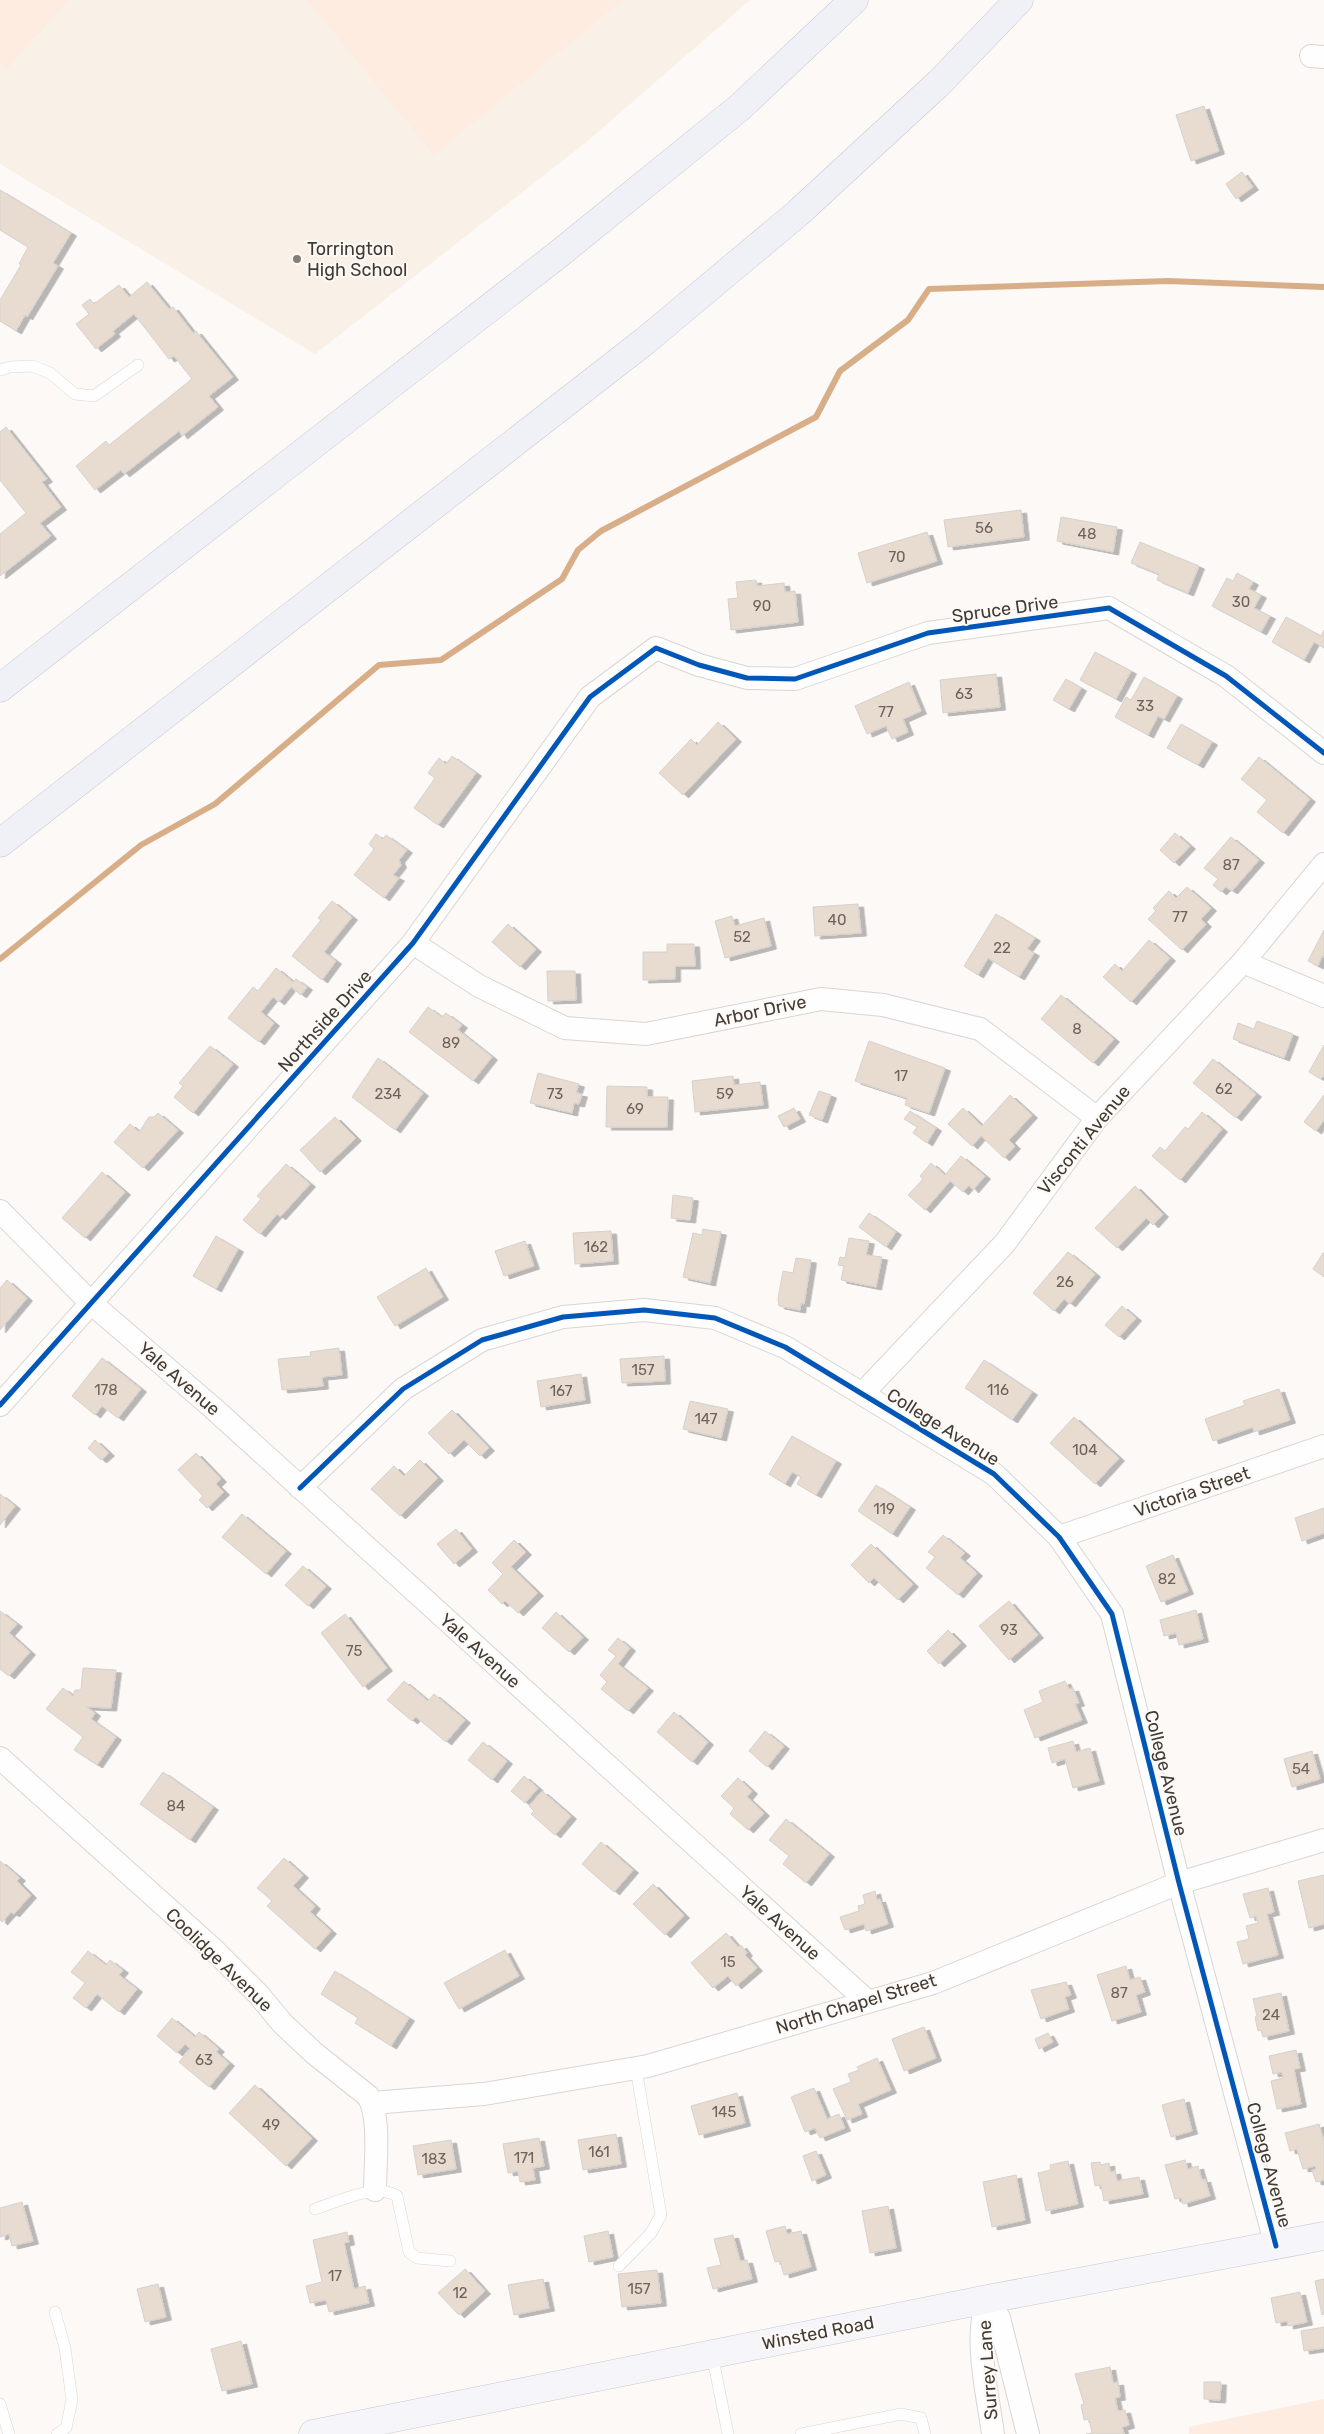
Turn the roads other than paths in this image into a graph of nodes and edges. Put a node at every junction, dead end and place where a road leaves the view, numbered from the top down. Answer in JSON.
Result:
{"nodes":[{"id":1,"x":854,"y":0,"type":"edge"},
{"id":2,"x":1019,"y":0,"type":"edge"},
{"id":3,"x":138,"y":365,"type":"dead end"},
{"id":4,"x":0,"y":370,"type":"edge"},
{"id":5,"x":656,"y":648,"type":"joint"},
{"id":6,"x":0,"y":688,"type":"edge"},
{"id":7,"x":1324,"y":753,"type":"edge"},
{"id":8,"x":0,"y":844,"type":"edge"},
{"id":9,"x":1324,"y":864,"type":"edge"},
{"id":10,"x":412,"y":943,"type":"junction"},
{"id":11,"x":1242,"y":962,"type":"junction"},
{"id":12,"x":1324,"y":996,"type":"edge"},
{"id":13,"x":1097,"y":1118,"type":"junction"},
{"id":14,"x":0,"y":1211,"type":"edge"},
{"id":15,"x":91,"y":1303,"type":"junction"},
{"id":16,"x":863,"y":1393,"type":"junction"},
{"id":17,"x":0,"y":1404,"type":"edge"},
{"id":18,"x":1324,"y":1446,"type":"edge"},
{"id":19,"x":300,"y":1488,"type":"junction"},
{"id":20,"x":1059,"y":1537,"type":"junction"},
{"id":21,"x":0,"y":1758,"type":"edge"},
{"id":22,"x":1324,"y":1840,"type":"edge"},
{"id":23,"x":1179,"y":1883,"type":"junction"},
{"id":24,"x":867,"y":2001,"type":"junction"},
{"id":25,"x":636,"y":2069,"type":"junction"},
{"id":26,"x":372,"y":2103,"type":"junction"},
{"id":27,"x":375,"y":2190,"type":"junction"},
{"id":28,"x":315,"y":2209,"type":"dead end"},
{"id":29,"x":1324,"y":2236,"type":"edge"},
{"id":30,"x":1276,"y":2246,"type":"junction"},
{"id":31,"x":450,"y":2261,"type":"dead end"},
{"id":32,"x":619,"y":2266,"type":"dead end"},
{"id":33,"x":988,"y":2299,"type":"junction"},
{"id":34,"x":55,"y":2312,"type":"dead end"},
{"id":35,"x":712,"y":2354,"type":"junction"},
{"id":36,"x":0,"y":2404,"type":"edge"},
{"id":37,"x":9,"y":2434,"type":"edge"},
{"id":38,"x":58,"y":2434,"type":"edge"},
{"id":39,"x":313,"y":2434,"type":"edge"},
{"id":40,"x":728,"y":2434,"type":"edge"},
{"id":41,"x":801,"y":2434,"type":"edge"},
{"id":42,"x":925,"y":2434,"type":"edge"},
{"id":43,"x":992,"y":2434,"type":"edge"},
{"id":44,"x":1028,"y":2434,"type":"edge"}],
"edges":[{"from":1,"to":6,"type":"highway"},
{"from":2,"to":8,"type":"highway"},
{"from":3,"to":4,"type":"lane"},
{"from":5,"to":7,"type":"street","name":"Spruce Drive"},
{"from":5,"to":10,"type":"street","name":"Northside Drive"},
{"from":9,"to":11,"type":"street","name":"Visconti Avenue"},
{"from":10,"to":13,"type":"street","name":"Arbor Drive"},
{"from":10,"to":15,"type":"street","name":"Northside Drive"},
{"from":11,"to":12,"type":"street"},
{"from":11,"to":13,"type":"street","name":"Visconti Avenue"},
{"from":13,"to":16,"type":"street","name":"Visconti Avenue"},
{"from":14,"to":15,"type":"street","name":"Yale Avenue"},
{"from":15,"to":17,"type":"street","name":"Northside Drive"},
{"from":15,"to":19,"type":"street","name":"Yale Avenue"},
{"from":16,"to":19,"type":"street","name":"College Avenue"},
{"from":16,"to":20,"type":"street","name":"College Avenue"},
{"from":18,"to":20,"type":"street","name":"Victoria Street"},
{"from":19,"to":24,"type":"street","name":"Yale Avenue"},
{"from":20,"to":23,"type":"street","name":"College Avenue"},
{"from":21,"to":26,"type":"street","name":"Coolidge Avenue"},
{"from":22,"to":23,"type":"street","name":"North Chapel Street"},
{"from":23,"to":24,"type":"street","name":"North Chapel Street"},
{"from":23,"to":30,"type":"street","name":"College Avenue"},
{"from":24,"to":25,"type":"street","name":"North Chapel Street"},
{"from":25,"to":26,"type":"street","name":"North Chapel Street"},
{"from":25,"to":32,"type":"lane"},
{"from":26,"to":27,"type":"street"},
{"from":27,"to":28,"type":"lane"},
{"from":27,"to":31,"type":"lane"},
{"from":29,"to":30,"type":"main road","name":"Winsted Road"},
{"from":30,"to":33,"type":"main road","name":"Winsted Road"},
{"from":33,"to":35,"type":"main road","name":"Winsted Road"},
{"from":33,"to":43,"type":"street","name":"Surrey Lane"},
{"from":33,"to":44,"type":"street","name":"Surrey Lane"},
{"from":34,"to":38,"type":"lane"},
{"from":35,"to":39,"type":"main road","name":"Winsted Road"},
{"from":35,"to":40,"type":"lane"},
{"from":36,"to":37,"type":"lane"},
{"from":41,"to":42,"type":"lane"}]}
